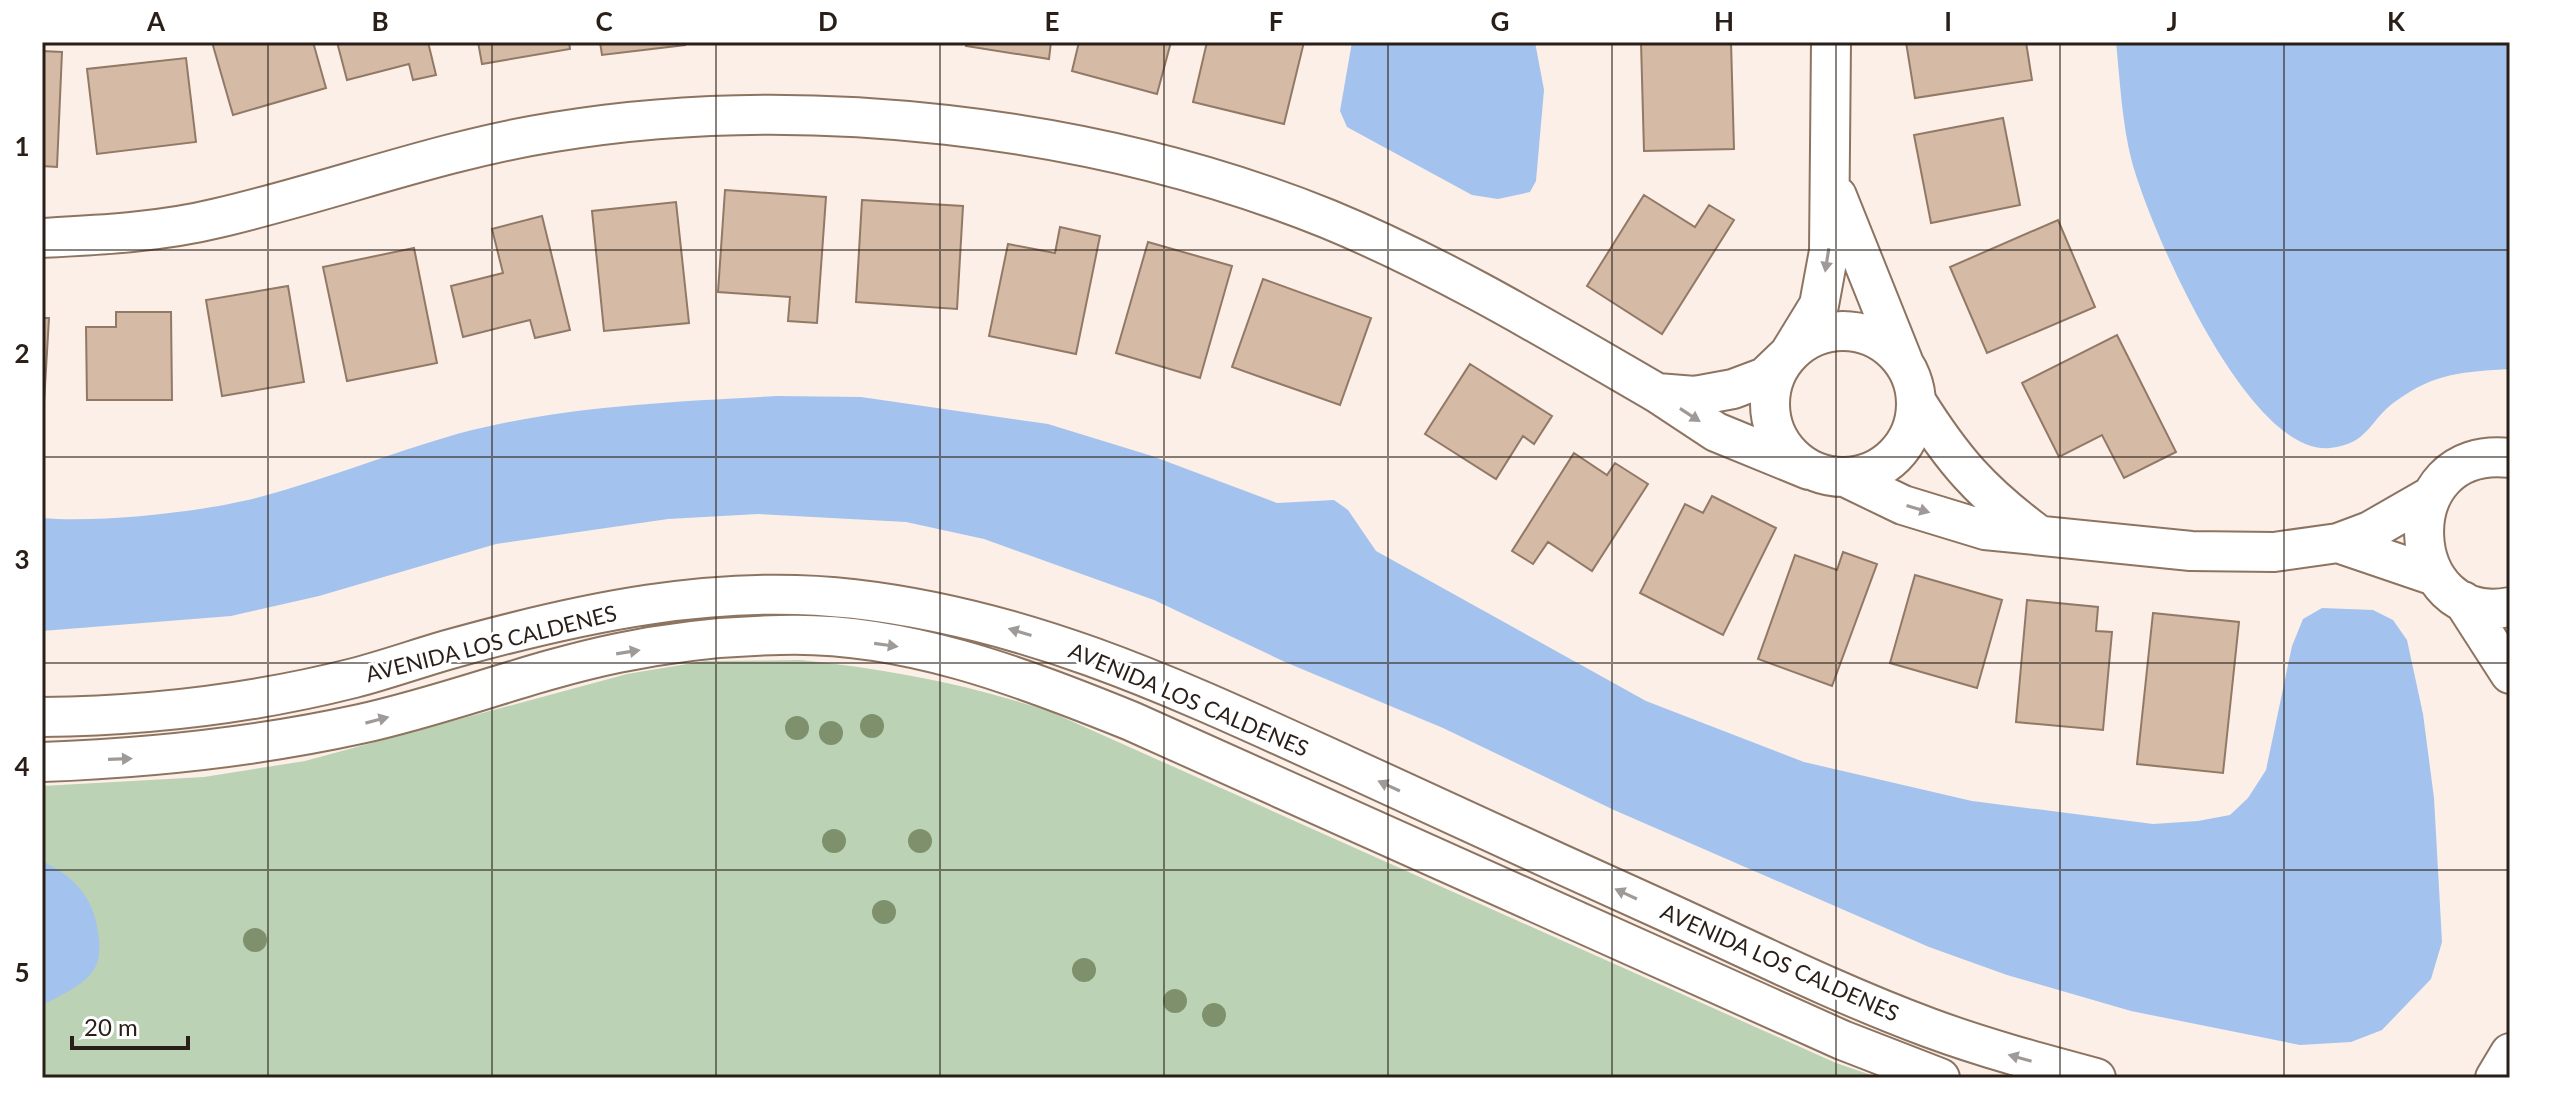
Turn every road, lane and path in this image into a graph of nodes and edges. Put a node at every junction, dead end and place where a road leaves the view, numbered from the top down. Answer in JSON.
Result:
{"nodes":[{"id":1,"x":1831,"y":42,"type":"edge"},
{"id":2,"x":1832,"y":182,"type":"junction"},
{"id":3,"x":42,"y":238,"type":"edge"},
{"id":4,"x":1789,"y":354,"type":"junction"},
{"id":5,"x":1905,"y":365,"type":"junction"},
{"id":6,"x":1657,"y":393,"type":"junction"},
{"id":7,"x":1916,"y":401,"type":"junction"},
{"id":8,"x":2510,"y":458,"type":"edge"},
{"id":9,"x":1809,"y":470,"type":"junction"},
{"id":10,"x":1847,"y":478,"type":"junction"},
{"id":11,"x":2431,"y":496,"type":"junction"},
{"id":12,"x":2036,"y":533,"type":"junction"},
{"id":13,"x":2338,"y":543,"type":"junction"},
{"id":14,"x":2449,"y":588,"type":"junction"},
{"id":15,"x":2510,"y":607,"type":"edge"},
{"id":16,"x":2510,"y":674,"type":"edge"},
{"id":17,"x":42,"y":717,"type":"edge"},
{"id":18,"x":42,"y":762,"type":"edge"},
{"id":19,"x":2510,"y":1053,"type":"edge"},
{"id":20,"x":1940,"y":1078,"type":"edge"},
{"id":21,"x":2096,"y":1078,"type":"edge"},
{"id":22,"x":2495,"y":1078,"type":"edge"}],
"edges":[{"from":1,"to":2,"type":"street"},
{"from":2,"to":4,"type":"street","one_way":true},
{"from":2,"to":5,"type":"street"},
{"from":3,"to":6,"type":"street"},
{"from":4,"to":5,"type":"street"},
{"from":4,"to":6,"type":"street"},
{"from":4,"to":9,"type":"street"},
{"from":5,"to":7,"type":"street"},
{"from":6,"to":9,"type":"street","one_way":true},
{"from":7,"to":10,"type":"street"},
{"from":7,"to":12,"type":"street"},
{"from":8,"to":11,"type":"street"},
{"from":9,"to":10,"type":"street"},
{"from":10,"to":12,"type":"street","one_way":true},
{"from":11,"to":13,"type":"street"},
{"from":11,"to":14,"type":"street"},
{"from":12,"to":13,"type":"street"},
{"from":13,"to":14,"type":"street"},
{"from":14,"to":15,"type":"street"},
{"from":14,"to":16,"type":"street"},
{"from":21,"to":17,"type":"street","name":"AVENIDA LOS CALDENES","one_way":true},
{"from":18,"to":20,"type":"street","name":"AVENIDA LOS CALDENES","one_way":true},
{"from":19,"to":22,"type":"street"}]}
